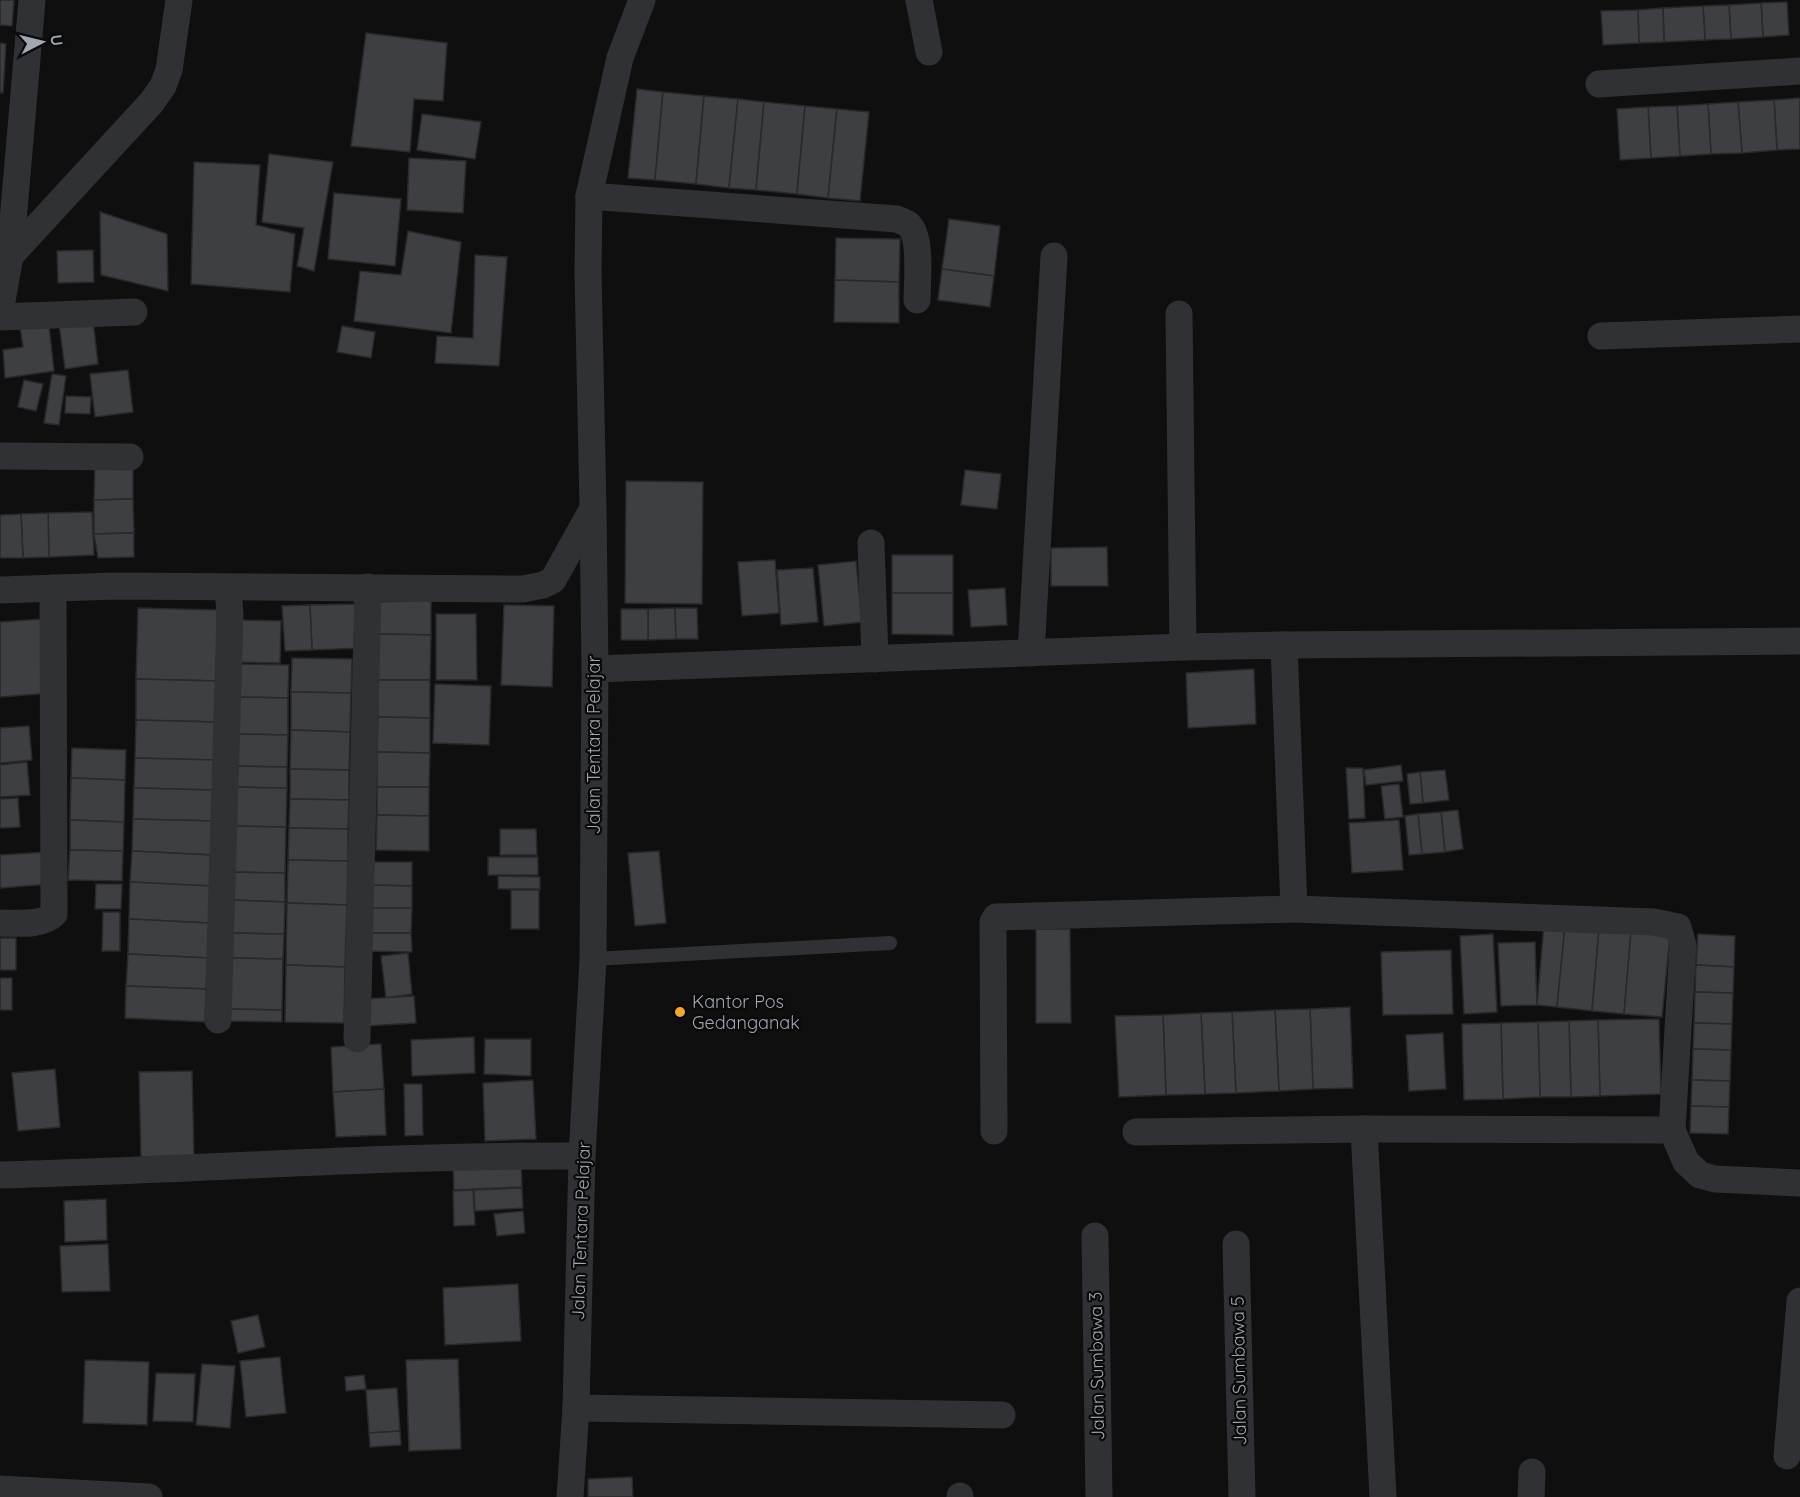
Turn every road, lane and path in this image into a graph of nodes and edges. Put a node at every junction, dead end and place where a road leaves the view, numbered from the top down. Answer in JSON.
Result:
{"nodes":[{"id":1,"x":32,"y":0,"type":"edge"},
{"id":2,"x":179,"y":0,"type":"edge"},
{"id":3,"x":642,"y":0,"type":"edge"},
{"id":4,"x":919,"y":0,"type":"edge"},
{"id":5,"x":929,"y":52,"type":"dead end"},
{"id":6,"x":1800,"y":70,"type":"edge"},
{"id":7,"x":1599,"y":84,"type":"dead end"},
{"id":8,"x":11,"y":109,"type":"edge"},
{"id":9,"x":589,"y":196,"type":"junction"},
{"id":10,"x":5,"y":256,"type":"edge"},
{"id":11,"x":1054,"y":256,"type":"dead end"},
{"id":12,"x":916,"y":300,"type":"dead end"},
{"id":13,"x":134,"y":312,"type":"dead end"},
{"id":14,"x":0,"y":314,"type":"edge"},
{"id":15,"x":1179,"y":314,"type":"dead end"},
{"id":16,"x":1800,"y":329,"type":"edge"},
{"id":17,"x":1601,"y":336,"type":"dead end"},
{"id":18,"x":0,"y":456,"type":"edge"},
{"id":19,"x":130,"y":457,"type":"dead end"},
{"id":20,"x":593,"y":508,"type":"junction"},
{"id":21,"x":871,"y":543,"type":"dead end"},
{"id":22,"x":368,"y":587,"type":"junction"},
{"id":23,"x":53,"y":588,"type":"junction"},
{"id":24,"x":228,"y":588,"type":"junction"},
{"id":25,"x":0,"y":590,"type":"edge"},
{"id":26,"x":1800,"y":641,"type":"edge"},
{"id":27,"x":1284,"y":645,"type":"junction"},
{"id":28,"x":1183,"y":647,"type":"junction"},
{"id":29,"x":1031,"y":653,"type":"junction"},
{"id":30,"x":876,"y":659,"type":"junction"},
{"id":31,"x":595,"y":669,"type":"junction"},
{"id":32,"x":1294,"y":909,"type":"junction"},
{"id":33,"x":0,"y":923,"type":"edge"},
{"id":34,"x":890,"y":943,"type":"dead end"},
{"id":35,"x":594,"y":959,"type":"junction"},
{"id":36,"x":218,"y":1020,"type":"dead end"},
{"id":37,"x":357,"y":1039,"type":"dead end"},
{"id":38,"x":1364,"y":1130,"type":"junction"},
{"id":39,"x":1672,"y":1130,"type":"junction"},
{"id":40,"x":994,"y":1131,"type":"dead end"},
{"id":41,"x":1136,"y":1132,"type":"dead end"},
{"id":42,"x":582,"y":1156,"type":"junction"},
{"id":43,"x":0,"y":1175,"type":"edge"},
{"id":44,"x":1800,"y":1183,"type":"edge"},
{"id":45,"x":1095,"y":1236,"type":"dead end"},
{"id":46,"x":1236,"y":1244,"type":"dead end"},
{"id":47,"x":1800,"y":1301,"type":"edge"},
{"id":48,"x":576,"y":1408,"type":"junction"},
{"id":49,"x":1002,"y":1415,"type":"dead end"},
{"id":50,"x":1787,"y":1456,"type":"dead end"},
{"id":51,"x":0,"y":1489,"type":"edge"},
{"id":52,"x":149,"y":1497,"type":"edge"},
{"id":53,"x":570,"y":1497,"type":"edge"},
{"id":54,"x":1099,"y":1497,"type":"edge"},
{"id":55,"x":1242,"y":1497,"type":"edge"},
{"id":56,"x":1383,"y":1497,"type":"edge"}],
"edges":[{"from":1,"to":8,"type":"street"},
{"from":2,"to":10,"type":"street"},
{"from":3,"to":9,"type":"street","name":"Jalan Tentara Pelajar"},
{"from":4,"to":5,"type":"street"},
{"from":6,"to":7,"type":"street"},
{"from":8,"to":10,"type":"street"},
{"from":9,"to":12,"type":"street"},
{"from":9,"to":20,"type":"street","name":"Jalan Tentara Pelajar"},
{"from":10,"to":14,"type":"street"},
{"from":11,"to":29,"type":"street"},
{"from":13,"to":14,"type":"street"},
{"from":15,"to":28,"type":"street"},
{"from":16,"to":17,"type":"street"},
{"from":18,"to":19,"type":"street"},
{"from":20,"to":22,"type":"street"},
{"from":20,"to":31,"type":"street","name":"Jalan Tentara Pelajar"},
{"from":21,"to":30,"type":"street"},
{"from":22,"to":24,"type":"street"},
{"from":22,"to":37,"type":"street"},
{"from":23,"to":24,"type":"street"},
{"from":23,"to":25,"type":"street"},
{"from":23,"to":33,"type":"street"},
{"from":24,"to":36,"type":"street"},
{"from":26,"to":27,"type":"street"},
{"from":27,"to":28,"type":"street"},
{"from":27,"to":32,"type":"street"},
{"from":28,"to":29,"type":"street"},
{"from":29,"to":30,"type":"street"},
{"from":30,"to":31,"type":"street"},
{"from":31,"to":35,"type":"street","name":"Jalan Tentara Pelajar"},
{"from":32,"to":39,"type":"street"},
{"from":32,"to":40,"type":"street"},
{"from":34,"to":35,"type":"lane"},
{"from":35,"to":42,"type":"street","name":"Jalan Tentara Pelajar"},
{"from":38,"to":39,"type":"street"},
{"from":38,"to":41,"type":"street"},
{"from":38,"to":56,"type":"street"},
{"from":39,"to":44,"type":"street"},
{"from":42,"to":43,"type":"street"},
{"from":42,"to":48,"type":"street","name":"Jalan Tentara Pelajar"},
{"from":45,"to":54,"type":"street","name":"Jalan Sumbawa 3"},
{"from":46,"to":55,"type":"street","name":"Jalan Sumbawa 5"},
{"from":47,"to":50,"type":"street"},
{"from":48,"to":49,"type":"street"},
{"from":48,"to":53,"type":"street","name":"Jalan Tentara Pelajar"},
{"from":51,"to":52,"type":"street"}]}
